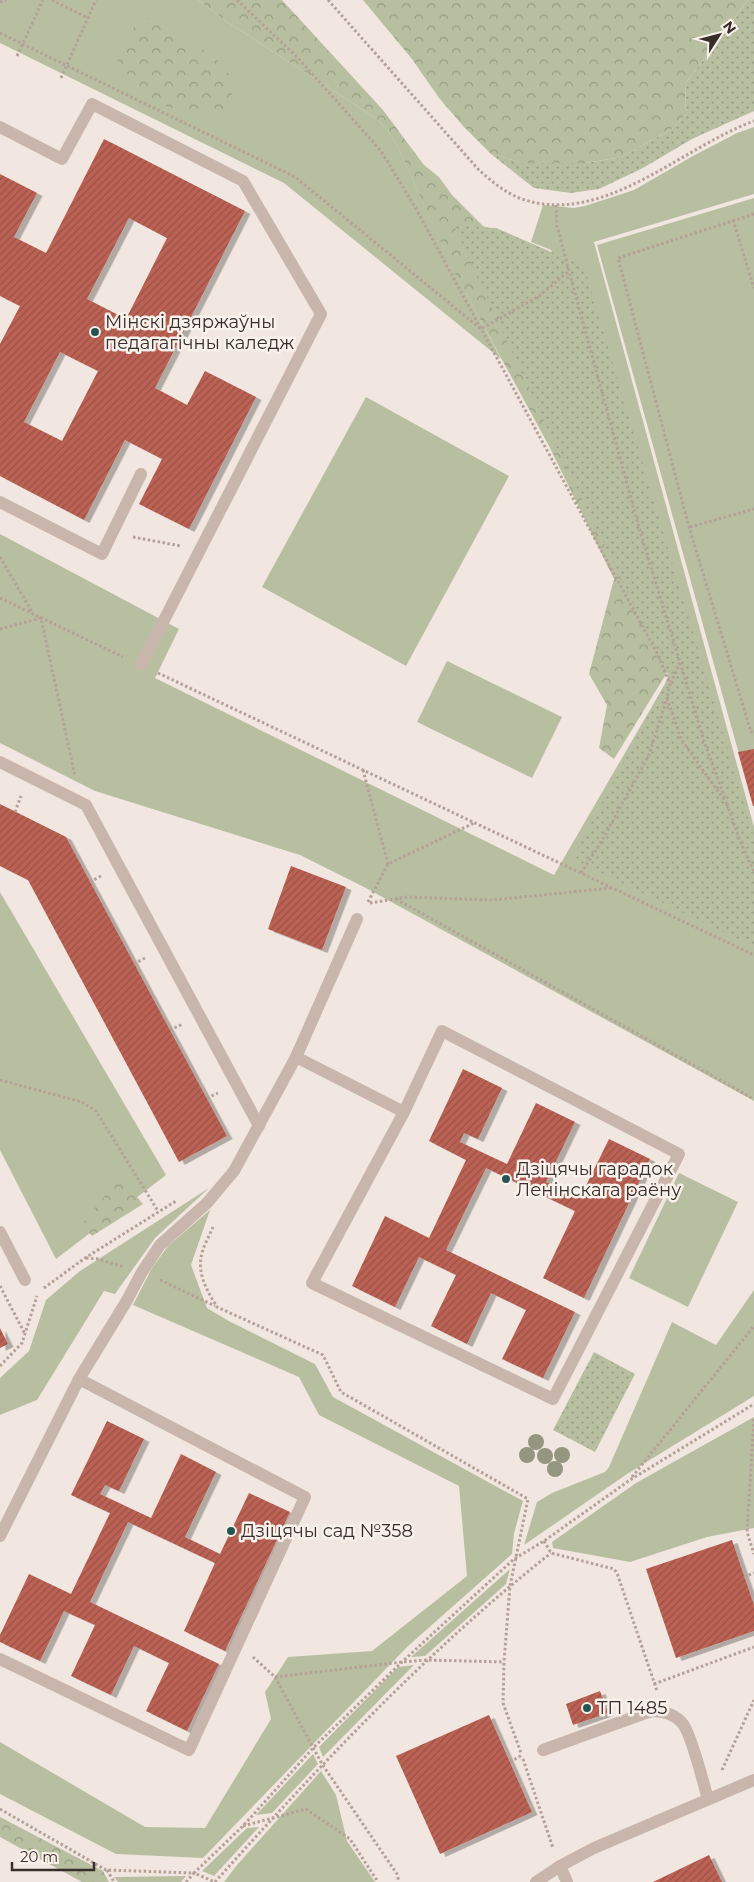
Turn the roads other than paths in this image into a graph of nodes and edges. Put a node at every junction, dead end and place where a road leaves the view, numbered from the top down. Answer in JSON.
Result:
{"nodes":[{"id":1,"x":0,"y":127,"type":"edge"},
{"id":2,"x":141,"y":474,"type":"dead end"},
{"id":3,"x":0,"y":502,"type":"edge"},
{"id":4,"x":141,"y":665,"type":"road end"},
{"id":5,"x":0,"y":762,"type":"edge"},
{"id":6,"x":357,"y":919,"type":"dead end"},
{"id":7,"x":296,"y":1057,"type":"junction"},
{"id":8,"x":404,"y":1112,"type":"junction"},
{"id":9,"x":259,"y":1126,"type":"junction"},
{"id":10,"x":0,"y":1232,"type":"edge"},
{"id":11,"x":25,"y":1280,"type":"dead end"},
{"id":12,"x":79,"y":1379,"type":"junction"},
{"id":13,"x":0,"y":1536,"type":"edge"},
{"id":14,"x":0,"y":1659,"type":"edge"},
{"id":15,"x":543,"y":1750,"type":"dead end"},
{"id":16,"x":754,"y":1780,"type":"edge"},
{"id":17,"x":708,"y":1799,"type":"junction"},
{"id":18,"x":560,"y":1866,"type":"junction"},
{"id":19,"x":536,"y":1882,"type":"edge"},
{"id":20,"x":567,"y":1882,"type":"edge"}],
"edges":[{"from":1,"to":4,"type":"lane"},
{"from":2,"to":3,"type":"lane"},
{"from":5,"to":9,"type":"lane"},
{"from":6,"to":7,"type":"lane"},
{"from":7,"to":8,"type":"lane"},
{"from":7,"to":9,"type":"lane"},
{"from":8,"to":8,"type":"lane"},
{"from":9,"to":12,"type":"lane"},
{"from":10,"to":11,"type":"lane"},
{"from":12,"to":13,"type":"lane"},
{"from":12,"to":14,"type":"lane"},
{"from":15,"to":17,"type":"lane"},
{"from":16,"to":17,"type":"lane"},
{"from":17,"to":18,"type":"lane"},
{"from":18,"to":19,"type":"lane"},
{"from":18,"to":20,"type":"lane"}]}
